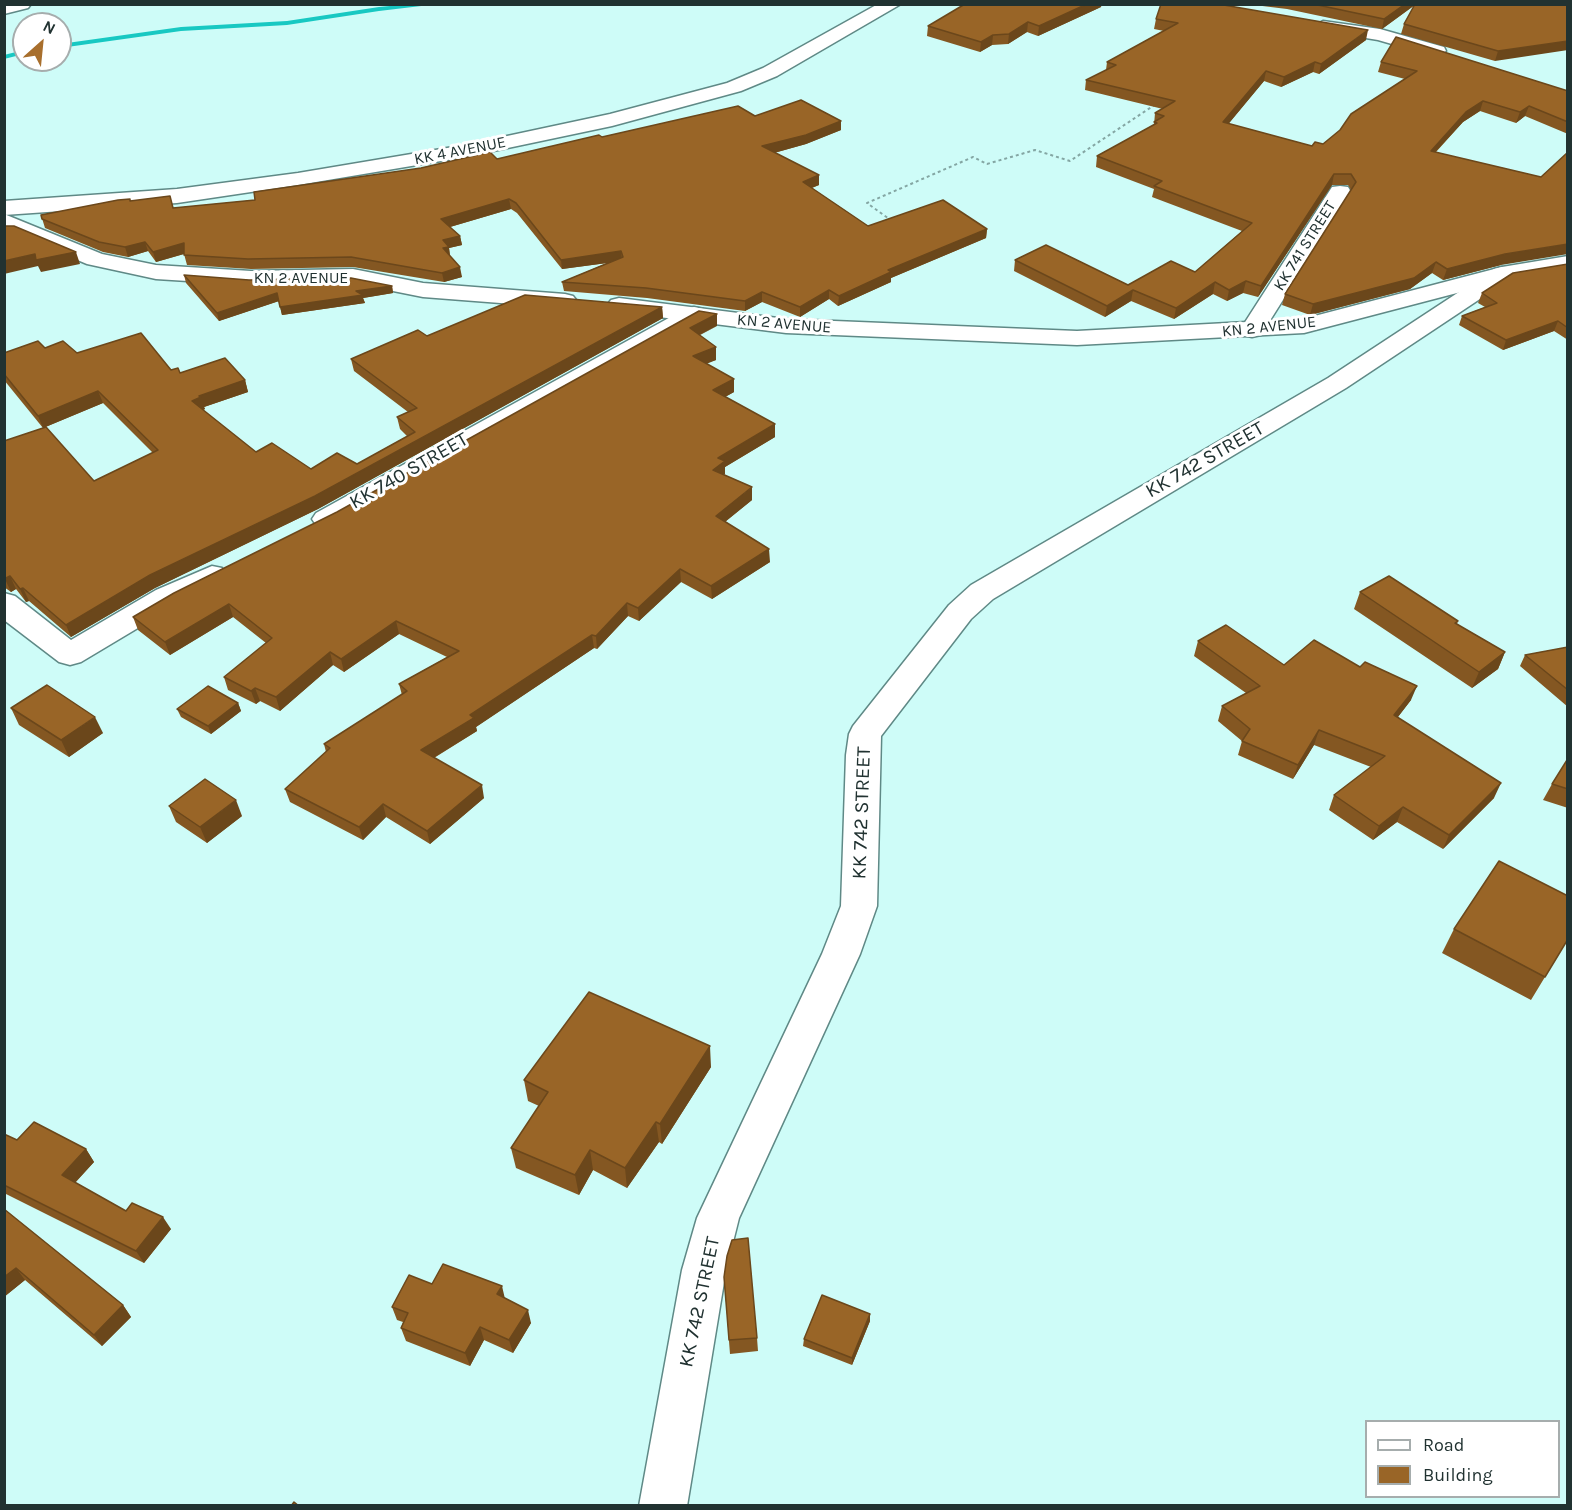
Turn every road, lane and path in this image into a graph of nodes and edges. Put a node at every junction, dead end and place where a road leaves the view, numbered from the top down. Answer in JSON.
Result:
{"nodes":[{"id":1,"x":22,"y":4,"type":"edge"},
{"id":2,"x":892,"y":4,"type":"edge"},
{"id":3,"x":4,"y":9,"type":"edge"},
{"id":4,"x":1302,"y":22,"type":"edge"},
{"id":5,"x":1455,"y":57,"type":"edge"},
{"id":6,"x":1156,"y":104,"type":"edge"},
{"id":7,"x":1340,"y":192,"type":"dead end"},
{"id":8,"x":4,"y":208,"type":"edge"},
{"id":9,"x":4,"y":221,"type":"edge"},
{"id":10,"x":900,"y":227,"type":"edge"},
{"id":11,"x":1568,"y":263,"type":"edge"},
{"id":12,"x":1502,"y":274,"type":"junction"},
{"id":13,"x":694,"y":314,"type":"junction"},
{"id":14,"x":1252,"y":330,"type":"junction"},
{"id":15,"x":299,"y":532,"type":"edge"},
{"id":16,"x":238,"y":562,"type":"edge"},
{"id":17,"x":4,"y":603,"type":"edge"},
{"id":18,"x":663,"y":1506,"type":"edge"}],
"edges":[{"from":1,"to":3,"type":"street"},
{"from":2,"to":8,"type":"street","name":"KK 4 AVENUE"},
{"from":4,"to":5,"type":"street"},
{"from":6,"to":10,"type":"path"},
{"from":7,"to":14,"type":"street","name":"KK 741 STREET"},
{"from":9,"to":13,"type":"street","name":"KN 2 AVENUE"},
{"from":11,"to":12,"type":"street","name":"KN 2 AVENUE"},
{"from":12,"to":14,"type":"street","name":"KN 2 AVENUE"},
{"from":12,"to":18,"type":"street","name":"KK 742 STREET"},
{"from":13,"to":14,"type":"street","name":"KN 2 AVENUE"},
{"from":13,"to":15,"type":"street","name":"KK 740 STREET"},
{"from":16,"to":17,"type":"street"}]}
